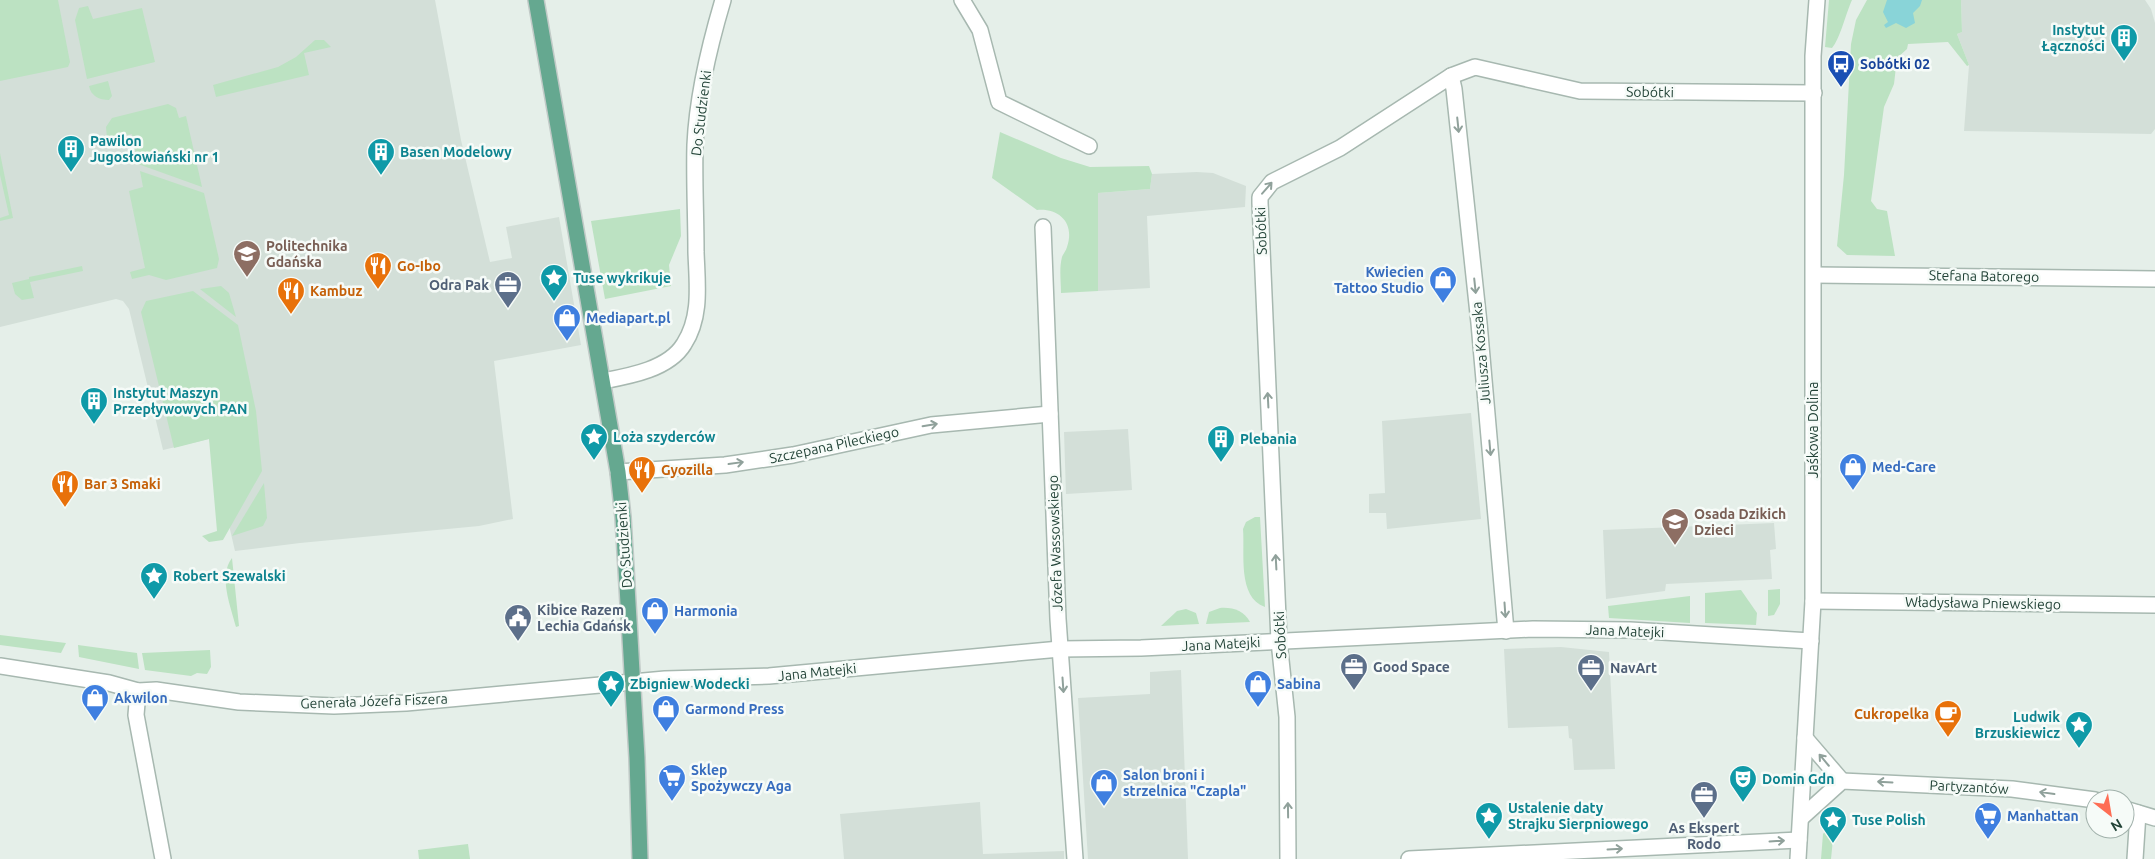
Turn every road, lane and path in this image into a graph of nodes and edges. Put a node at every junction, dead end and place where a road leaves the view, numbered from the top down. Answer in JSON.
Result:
{"nodes":[{"id":1,"x":536,"y":0,"type":"edge"},
{"id":2,"x":723,"y":0,"type":"edge"},
{"id":3,"x":962,"y":0,"type":"edge"},
{"id":4,"x":1817,"y":0,"type":"edge"},
{"id":5,"x":1451,"y":76,"type":"junction"},
{"id":6,"x":1814,"y":93,"type":"junction"},
{"id":7,"x":1089,"y":146,"type":"dead end"},
{"id":8,"x":1042,"y":227,"type":"dead end"},
{"id":9,"x":1814,"y":275,"type":"junction"},
{"id":10,"x":2155,"y":279,"type":"edge"},
{"id":11,"x":603,"y":381,"type":"junction"},
{"id":12,"x":1050,"y":414,"type":"junction"},
{"id":13,"x":618,"y":472,"type":"junction"},
{"id":14,"x":1812,"y":601,"type":"junction"},
{"id":15,"x":2154,"y":605,"type":"edge"},
{"id":16,"x":1506,"y":631,"type":"junction"},
{"id":17,"x":1279,"y":641,"type":"junction"},
{"id":18,"x":1811,"y":641,"type":"junction"},
{"id":19,"x":1060,"y":649,"type":"junction"},
{"id":20,"x":0,"y":666,"type":"edge"},
{"id":21,"x":632,"y":682,"type":"junction"},
{"id":22,"x":138,"y":691,"type":"junction"},
{"id":23,"x":1805,"y":738,"type":"junction"},
{"id":24,"x":1842,"y":781,"type":"junction"},
{"id":25,"x":2085,"y":799,"type":"edge"},
{"id":26,"x":2135,"y":812,"type":"edge"},
{"id":27,"x":1801,"y":818,"type":"junction"},
{"id":28,"x":2155,"y":818,"type":"edge"},
{"id":29,"x":2134,"y":839,"type":"edge"},
{"id":30,"x":1799,"y":840,"type":"junction"},
{"id":31,"x":163,"y":859,"type":"edge"},
{"id":32,"x":640,"y":859,"type":"edge"},
{"id":33,"x":1075,"y":859,"type":"edge"},
{"id":34,"x":1288,"y":859,"type":"edge"},
{"id":35,"x":1409,"y":859,"type":"edge"},
{"id":36,"x":1798,"y":859,"type":"edge"},
{"id":37,"x":2135,"y":859,"type":"edge"}],
"edges":[{"from":1,"to":11,"type":"main road","name":"Do Studzienki"},
{"from":2,"to":11,"type":"street","name":"Do Studzienki"},
{"from":3,"to":7,"type":"street"},
{"from":4,"to":6,"type":"street","name":"Jaśkowa Dolina"},
{"from":5,"to":6,"type":"street","name":"Sobótki"},
{"from":5,"to":16,"type":"street","name":"Juliusza Kossaka","one_way":true},
{"from":17,"to":5,"type":"street","name":"Sobótki","one_way":true},
{"from":6,"to":9,"type":"street","name":"Jaśkowa Dolina"},
{"from":8,"to":12,"type":"street","name":"Józefa Wassowskiego"},
{"from":9,"to":10,"type":"street","name":"Stefana Batorego"},
{"from":9,"to":14,"type":"street","name":"Jaśkowa Dolina"},
{"from":11,"to":13,"type":"main road","name":"Do Studzienki"},
{"from":13,"to":12,"type":"street","name":"Szczepana Pileckiego","one_way":true},
{"from":12,"to":19,"type":"street","name":"Józefa Wassowskiego"},
{"from":13,"to":21,"type":"main road","name":"Do Studzienki"},
{"from":14,"to":15,"type":"street","name":"Władysława Pniewskiego"},
{"from":14,"to":18,"type":"street","name":"Jaśkowa Dolina"},
{"from":16,"to":17,"type":"street","name":"Jana Matejki"},
{"from":16,"to":18,"type":"street","name":"Jana Matejki"},
{"from":17,"to":19,"type":"street","name":"Jana Matejki"},
{"from":34,"to":17,"type":"street","name":"Sobótki","one_way":true},
{"from":18,"to":23,"type":"street","name":"Jaśkowa Dolina"},
{"from":19,"to":21,"type":"street","name":"Jana Matejki"},
{"from":19,"to":33,"type":"street","name":"Józefa Wassowskiego","one_way":true},
{"from":20,"to":22,"type":"street","name":"Generała Józefa Fiszera"},
{"from":21,"to":22,"type":"street","name":"Generała Józefa Fiszera"},
{"from":21,"to":32,"type":"main road","name":"Do Studzienki"},
{"from":22,"to":31,"type":"street"},
{"from":24,"to":23,"type":"street","one_way":true},
{"from":23,"to":27,"type":"street","name":"Jaśkowa Dolina"},
{"from":25,"to":24,"type":"street","name":"Partyzantów","one_way":true},
{"from":24,"to":27,"type":"street"},
{"from":26,"to":28,"type":"street"},
{"from":27,"to":30,"type":"street","name":"Jaśkowa Dolina"},
{"from":29,"to":37,"type":"street"},
{"from":35,"to":30,"type":"street","one_way":true},
{"from":30,"to":36,"type":"street","name":"Jaśkowa Dolina"}]}
